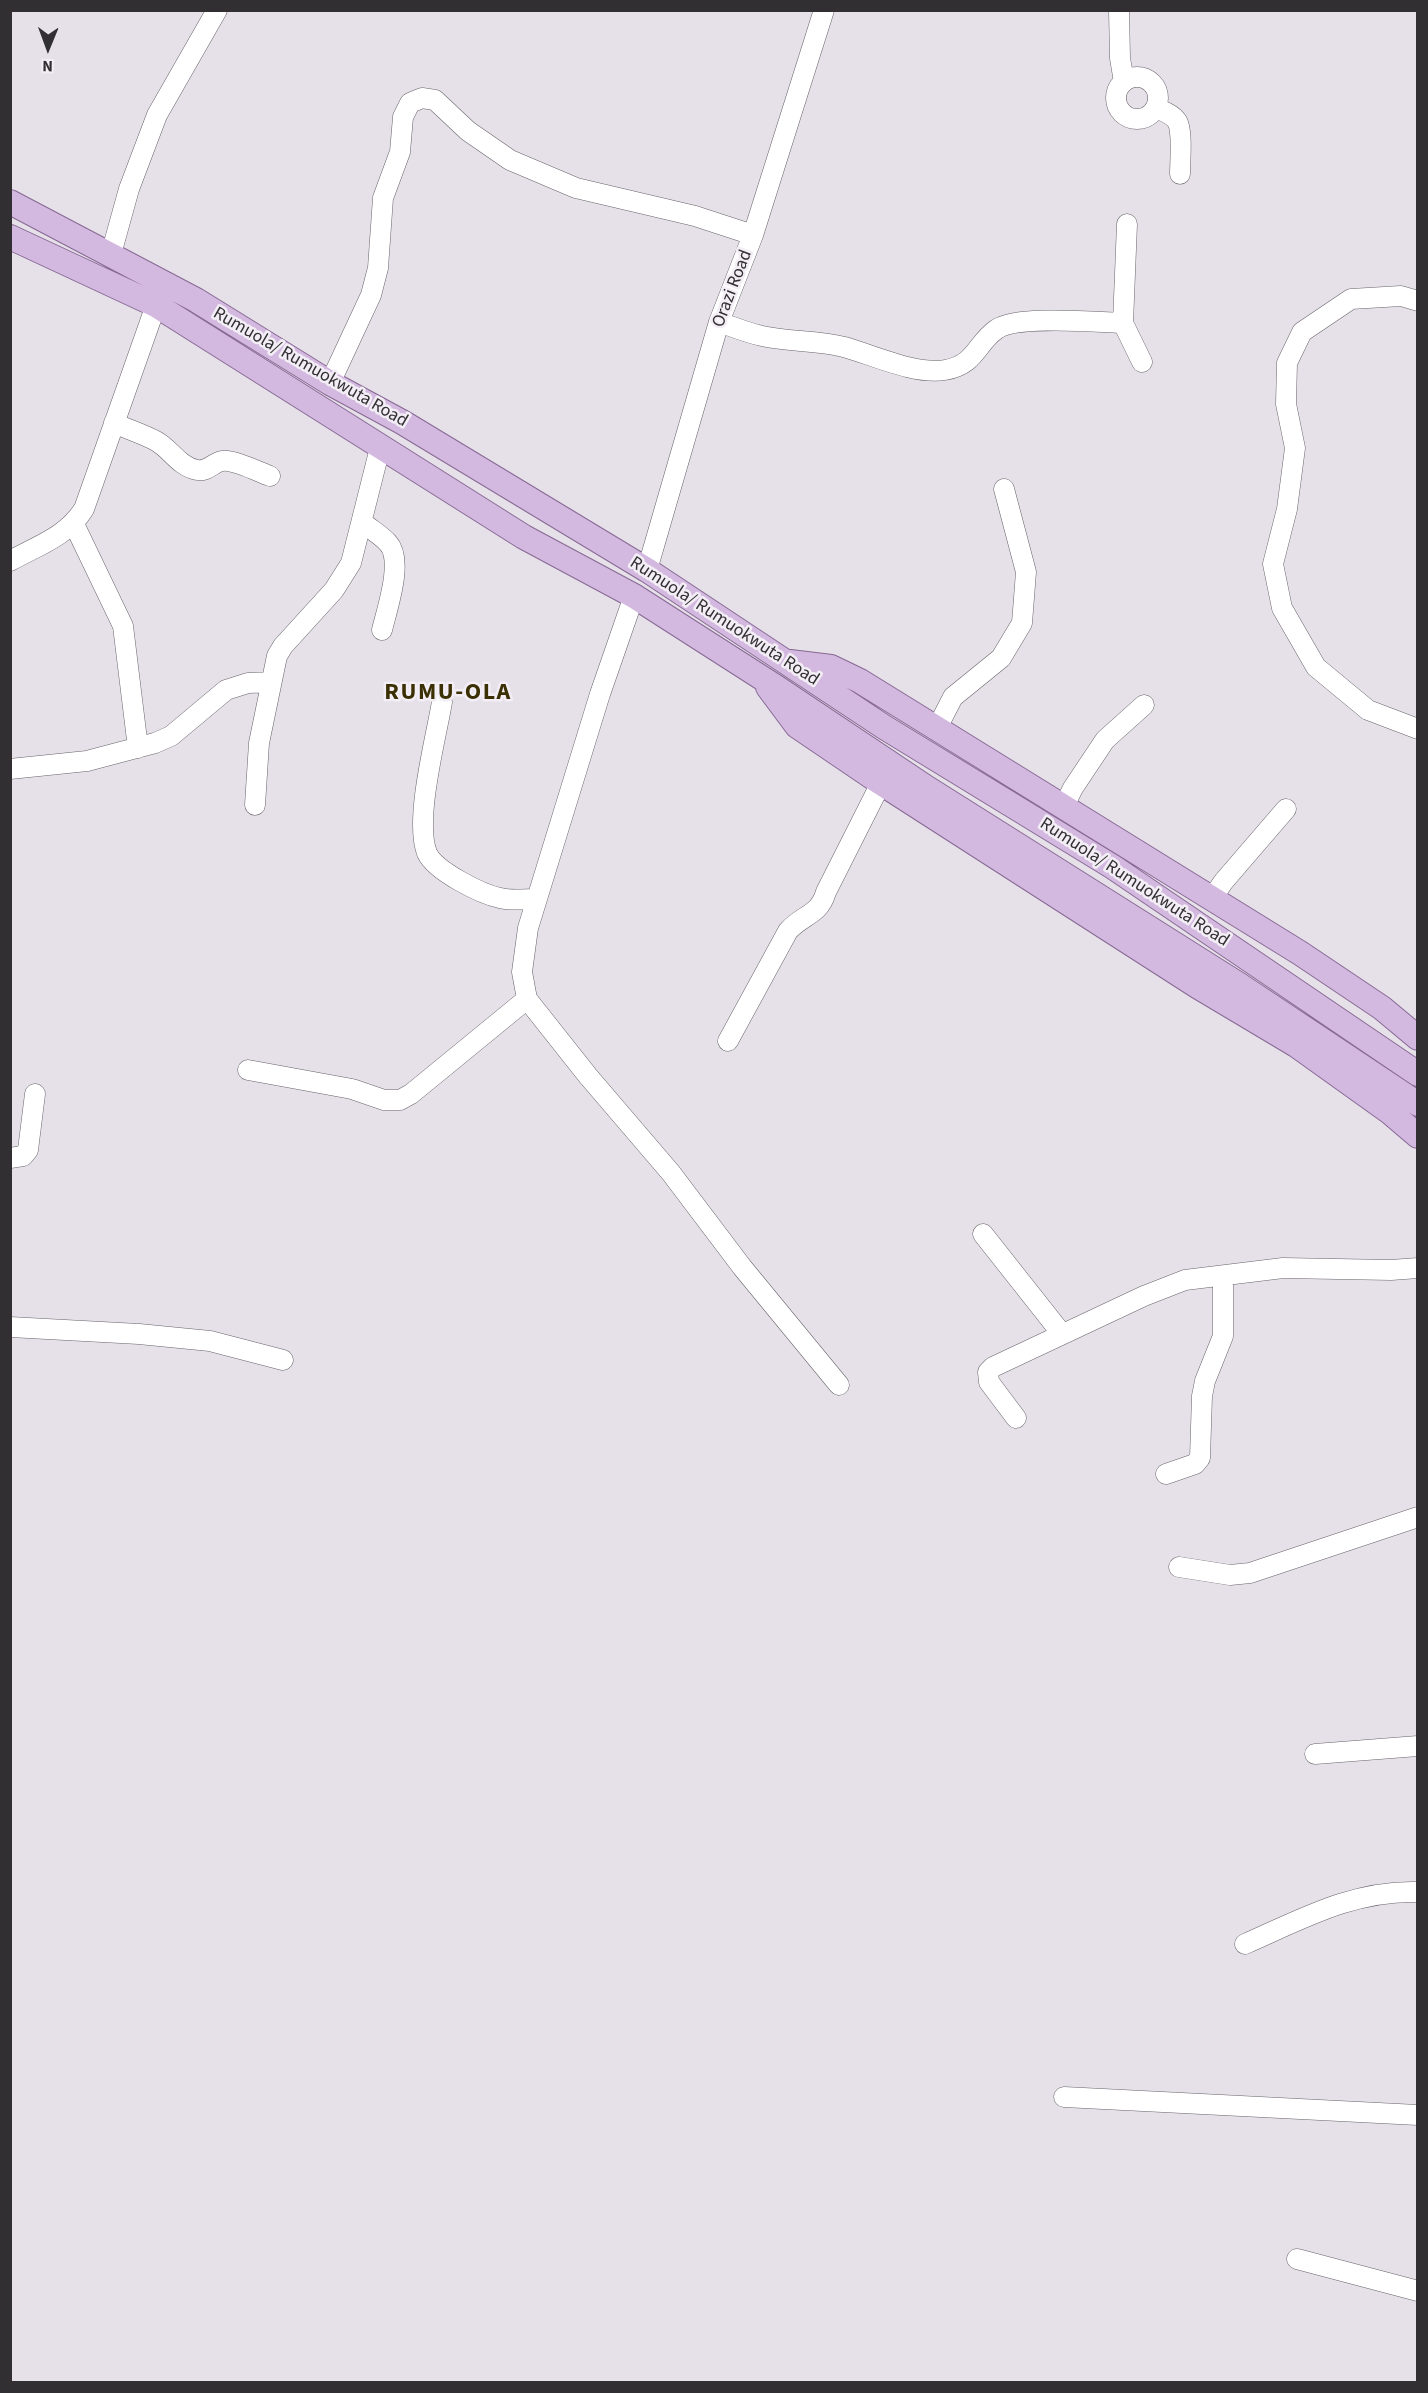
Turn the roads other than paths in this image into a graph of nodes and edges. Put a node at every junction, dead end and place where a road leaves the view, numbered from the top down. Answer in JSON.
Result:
{"nodes":[{"id":1,"x":217,"y":10,"type":"edge"},
{"id":2,"x":824,"y":10,"type":"edge"},
{"id":3,"x":1119,"y":10,"type":"edge"},
{"id":4,"x":1124,"y":82,"type":"junction"},
{"id":5,"x":1156,"y":108,"type":"junction"},
{"id":6,"x":1180,"y":174,"type":"dead end"},
{"id":7,"x":10,"y":202,"type":"edge"},
{"id":8,"x":1127,"y":224,"type":"dead end"},
{"id":9,"x":753,"y":235,"type":"junction"},
{"id":10,"x":10,"y":237,"type":"edge"},
{"id":11,"x":111,"y":254,"type":"junction"},
{"id":12,"x":1418,"y":301,"type":"edge"},
{"id":13,"x":156,"y":305,"type":"junction"},
{"id":14,"x":719,"y":322,"type":"junction"},
{"id":15,"x":1123,"y":323,"type":"junction"},
{"id":16,"x":1142,"y":362,"type":"dead end"},
{"id":17,"x":330,"y":383,"type":"junction"},
{"id":18,"x":114,"y":423,"type":"junction"},
{"id":19,"x":380,"y":448,"type":"junction"},
{"id":20,"x":270,"y":476,"type":"dead end"},
{"id":21,"x":1004,"y":489,"type":"dead end"},
{"id":22,"x":362,"y":522,"type":"junction"},
{"id":23,"x":74,"y":524,"type":"junction"},
{"id":24,"x":10,"y":561,"type":"edge"},
{"id":25,"x":647,"y":570,"type":"junction"},
{"id":26,"x":634,"y":596,"type":"junction"},
{"id":27,"x":382,"y":630,"type":"dead end"},
{"id":28,"x":791,"y":665,"type":"junction"},
{"id":29,"x":270,"y":682,"type":"junction"},
{"id":30,"x":769,"y":682,"type":"junction"},
{"id":31,"x":442,"y":702,"type":"dead end"},
{"id":32,"x":1144,"y":705,"type":"dead end"},
{"id":33,"x":936,"y":728,"type":"junction"},
{"id":34,"x":1418,"y":729,"type":"edge"},
{"id":35,"x":138,"y":747,"type":"junction"},
{"id":36,"x":10,"y":770,"type":"edge"},
{"id":37,"x":881,"y":783,"type":"junction"},
{"id":38,"x":255,"y":805,"type":"dead end"},
{"id":39,"x":1064,"y":806,"type":"junction"},
{"id":40,"x":1286,"y":809,"type":"dead end"},
{"id":41,"x":1212,"y":898,"type":"junction"},
{"id":42,"x":537,"y":899,"type":"junction"},
{"id":43,"x":527,"y":999,"type":"junction"},
{"id":44,"x":1418,"y":1038,"type":"edge"},
{"id":45,"x":728,"y":1041,"type":"dead end"},
{"id":46,"x":248,"y":1070,"type":"dead end"},
{"id":47,"x":1418,"y":1074,"type":"edge"},
{"id":48,"x":35,"y":1094,"type":"dead end"},
{"id":49,"x":1418,"y":1104,"type":"edge"},
{"id":50,"x":1418,"y":1136,"type":"edge"},
{"id":51,"x":10,"y":1158,"type":"edge"},
{"id":52,"x":982,"y":1234,"type":"dead end"},
{"id":53,"x":1418,"y":1268,"type":"edge"},
{"id":54,"x":1222,"y":1276,"type":"junction"},
{"id":55,"x":10,"y":1327,"type":"edge"},
{"id":56,"x":1062,"y":1334,"type":"junction"},
{"id":57,"x":283,"y":1360,"type":"dead end"},
{"id":58,"x":839,"y":1385,"type":"dead end"},
{"id":59,"x":1016,"y":1418,"type":"dead end"},
{"id":60,"x":1166,"y":1474,"type":"dead end"},
{"id":61,"x":1418,"y":1517,"type":"edge"},
{"id":62,"x":1179,"y":1567,"type":"dead end"},
{"id":63,"x":1418,"y":1746,"type":"edge"},
{"id":64,"x":1316,"y":1754,"type":"dead end"},
{"id":65,"x":1418,"y":1892,"type":"edge"},
{"id":66,"x":1245,"y":1944,"type":"dead end"},
{"id":67,"x":1064,"y":2097,"type":"dead end"},
{"id":68,"x":1418,"y":2115,"type":"edge"},
{"id":69,"x":1297,"y":2259,"type":"dead end"},
{"id":70,"x":1418,"y":2291,"type":"edge"}],
"edges":[{"from":1,"to":11,"type":"street"},
{"from":2,"to":9,"type":"street","name":"Orazi Road"},
{"from":3,"to":4,"type":"street"},
{"from":4,"to":5,"type":"street"},
{"from":4,"to":5,"type":"street"},
{"from":5,"to":6,"type":"street"},
{"from":7,"to":11,"type":"main road","name":"Rumuola/ Rumuokwuta Road"},
{"from":8,"to":15,"type":"street"},
{"from":9,"to":14,"type":"street","name":"Orazi Road"},
{"from":9,"to":17,"type":"street"},
{"from":10,"to":13,"type":"main road","name":"Rumuola/ Rumuokwuta Road"},
{"from":11,"to":17,"type":"main road","name":"Rumuola/ Rumuokwuta Road"},
{"from":12,"to":34,"type":"street"},
{"from":13,"to":18,"type":"street"},
{"from":13,"to":19,"type":"main road","name":"Rumuola/ Rumuokwuta Road"},
{"from":14,"to":15,"type":"street"},
{"from":14,"to":25,"type":"street","name":"Orazi Road"},
{"from":15,"to":16,"type":"street"},
{"from":17,"to":25,"type":"main road","name":"Rumuola/ Rumuokwuta Road"},
{"from":18,"to":20,"type":"street"},
{"from":18,"to":23,"type":"street"},
{"from":19,"to":22,"type":"street"},
{"from":19,"to":26,"type":"main road","name":"Rumuola/ Rumuokwuta Road"},
{"from":21,"to":33,"type":"street"},
{"from":22,"to":27,"type":"street"},
{"from":22,"to":29,"type":"street"},
{"from":23,"to":24,"type":"street"},
{"from":23,"to":35,"type":"street"},
{"from":25,"to":28,"type":"main road","name":"Rumuola/ Rumuokwuta Road"},
{"from":26,"to":30,"type":"main road","name":"Rumuola/ Rumuokwuta Road"},
{"from":26,"to":42,"type":"street"},
{"from":28,"to":33,"type":"main road"},
{"from":28,"to":47,"type":"main road","name":"Rumuola/ Rumuokwuta Road"},
{"from":29,"to":35,"type":"street"},
{"from":29,"to":38,"type":"street"},
{"from":30,"to":37,"type":"main road"},
{"from":30,"to":49,"type":"main road","name":"Rumuola/ Rumuokwuta Road"},
{"from":31,"to":42,"type":"street"},
{"from":32,"to":39,"type":"street"},
{"from":33,"to":39,"type":"main road"},
{"from":35,"to":36,"type":"street"},
{"from":37,"to":45,"type":"street"},
{"from":37,"to":50,"type":"main road"},
{"from":39,"to":41,"type":"main road"},
{"from":40,"to":41,"type":"street"},
{"from":41,"to":44,"type":"main road"},
{"from":42,"to":43,"type":"street"},
{"from":43,"to":46,"type":"street"},
{"from":43,"to":58,"type":"street"},
{"from":48,"to":51,"type":"street"},
{"from":52,"to":56,"type":"street"},
{"from":53,"to":54,"type":"street"},
{"from":54,"to":56,"type":"street"},
{"from":54,"to":60,"type":"street"},
{"from":55,"to":57,"type":"street"},
{"from":56,"to":59,"type":"street"},
{"from":61,"to":62,"type":"street"},
{"from":63,"to":64,"type":"street"},
{"from":65,"to":66,"type":"street"},
{"from":67,"to":68,"type":"street"},
{"from":69,"to":70,"type":"street"}]}
